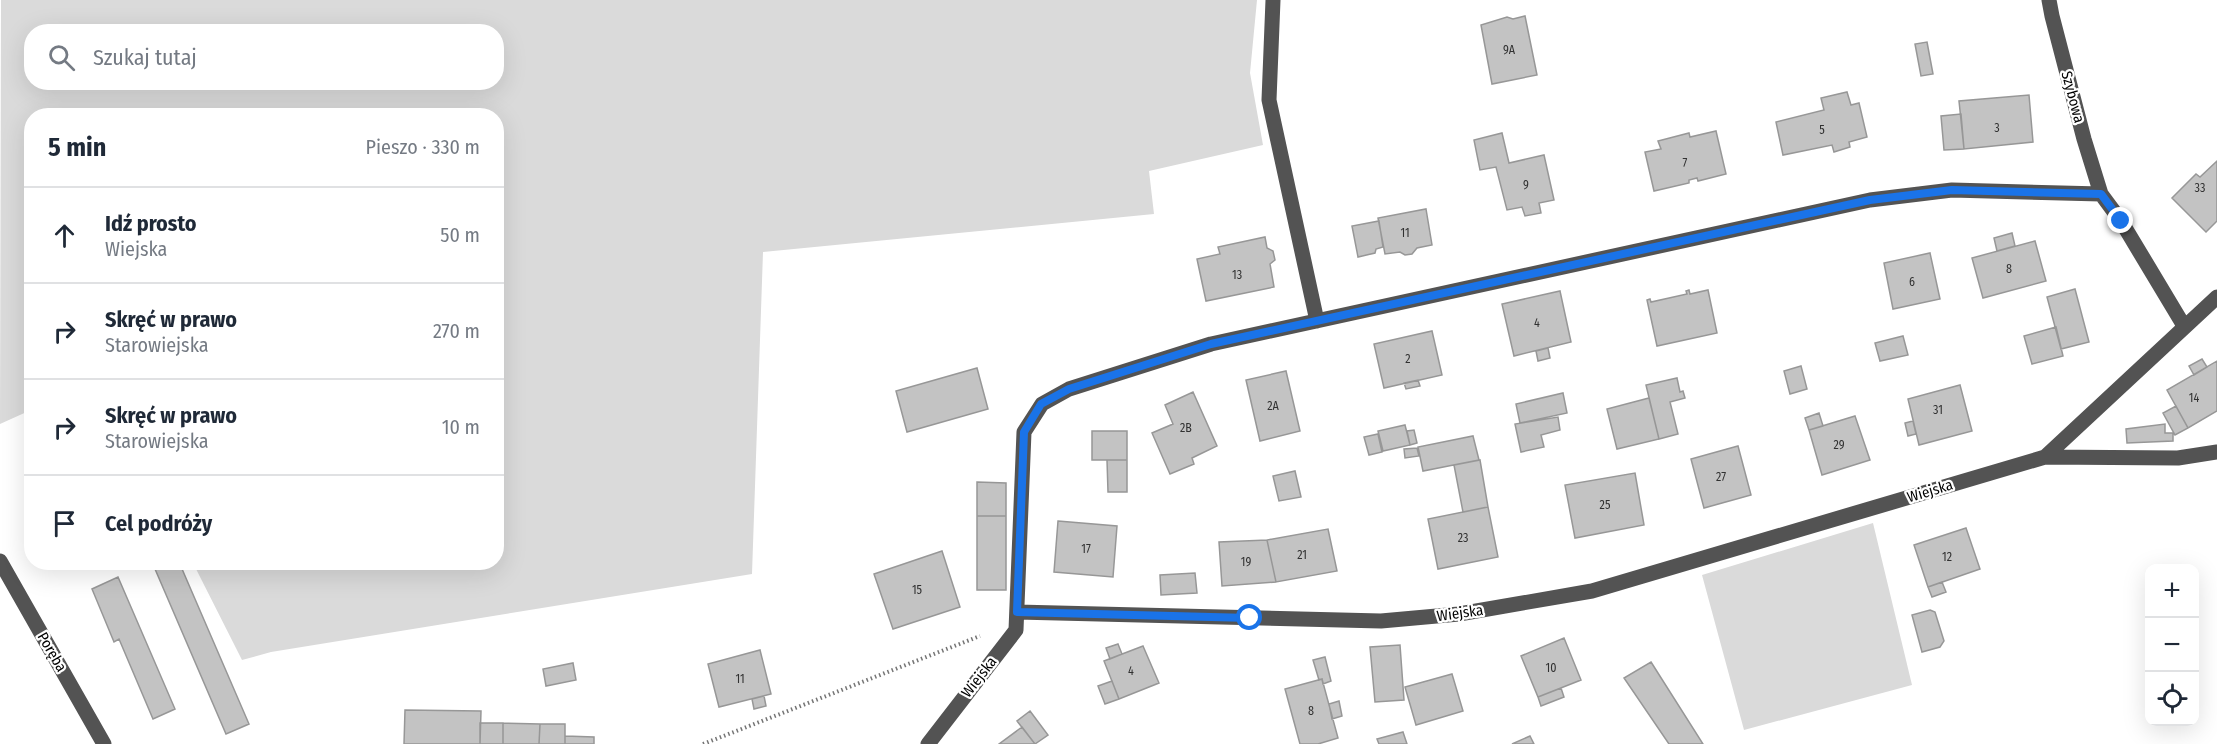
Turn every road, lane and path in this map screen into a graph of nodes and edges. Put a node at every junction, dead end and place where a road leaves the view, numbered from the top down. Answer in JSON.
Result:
{"nodes":[{"id":1,"x":1273,"y":0,"type":"edge"},
{"id":2,"x":2049,"y":0,"type":"edge"},
{"id":3,"x":2101,"y":194,"type":"junction"},
{"id":4,"x":2217,"y":297,"type":"edge"},
{"id":5,"x":1317,"y":321,"type":"junction"},
{"id":6,"x":2184,"y":326,"type":"junction"},
{"id":7,"x":2217,"y":452,"type":"edge"},
{"id":8,"x":2045,"y":457,"type":"junction"},
{"id":9,"x":0,"y":561,"type":"edge"},
{"id":10,"x":1017,"y":612,"type":"junction"},
{"id":11,"x":1016,"y":630,"type":"junction"},
{"id":12,"x":104,"y":744,"type":"edge"},
{"id":13,"x":703,"y":744,"type":"edge"},
{"id":14,"x":928,"y":744,"type":"edge"}],
"edges":[{"from":1,"to":5,"type":"street"},
{"from":2,"to":3,"type":"street","name":"Szybowa"},
{"from":3,"to":5,"type":"street"},
{"from":3,"to":6,"type":"street","name":"Szybowa"},
{"from":4,"to":6,"type":"street","name":"Wiejska"},
{"from":5,"to":10,"type":"street"},
{"from":6,"to":8,"type":"street","name":"Wiejska"},
{"from":7,"to":8,"type":"street","name":"Wiejska"},
{"from":8,"to":10,"type":"street","name":"Wiejska"},
{"from":9,"to":12,"type":"street","name":"Poręba"},
{"from":10,"to":11,"type":"street"},
{"from":11,"to":13,"type":"path"},
{"from":11,"to":14,"type":"street","name":"Wiejska"}]}
